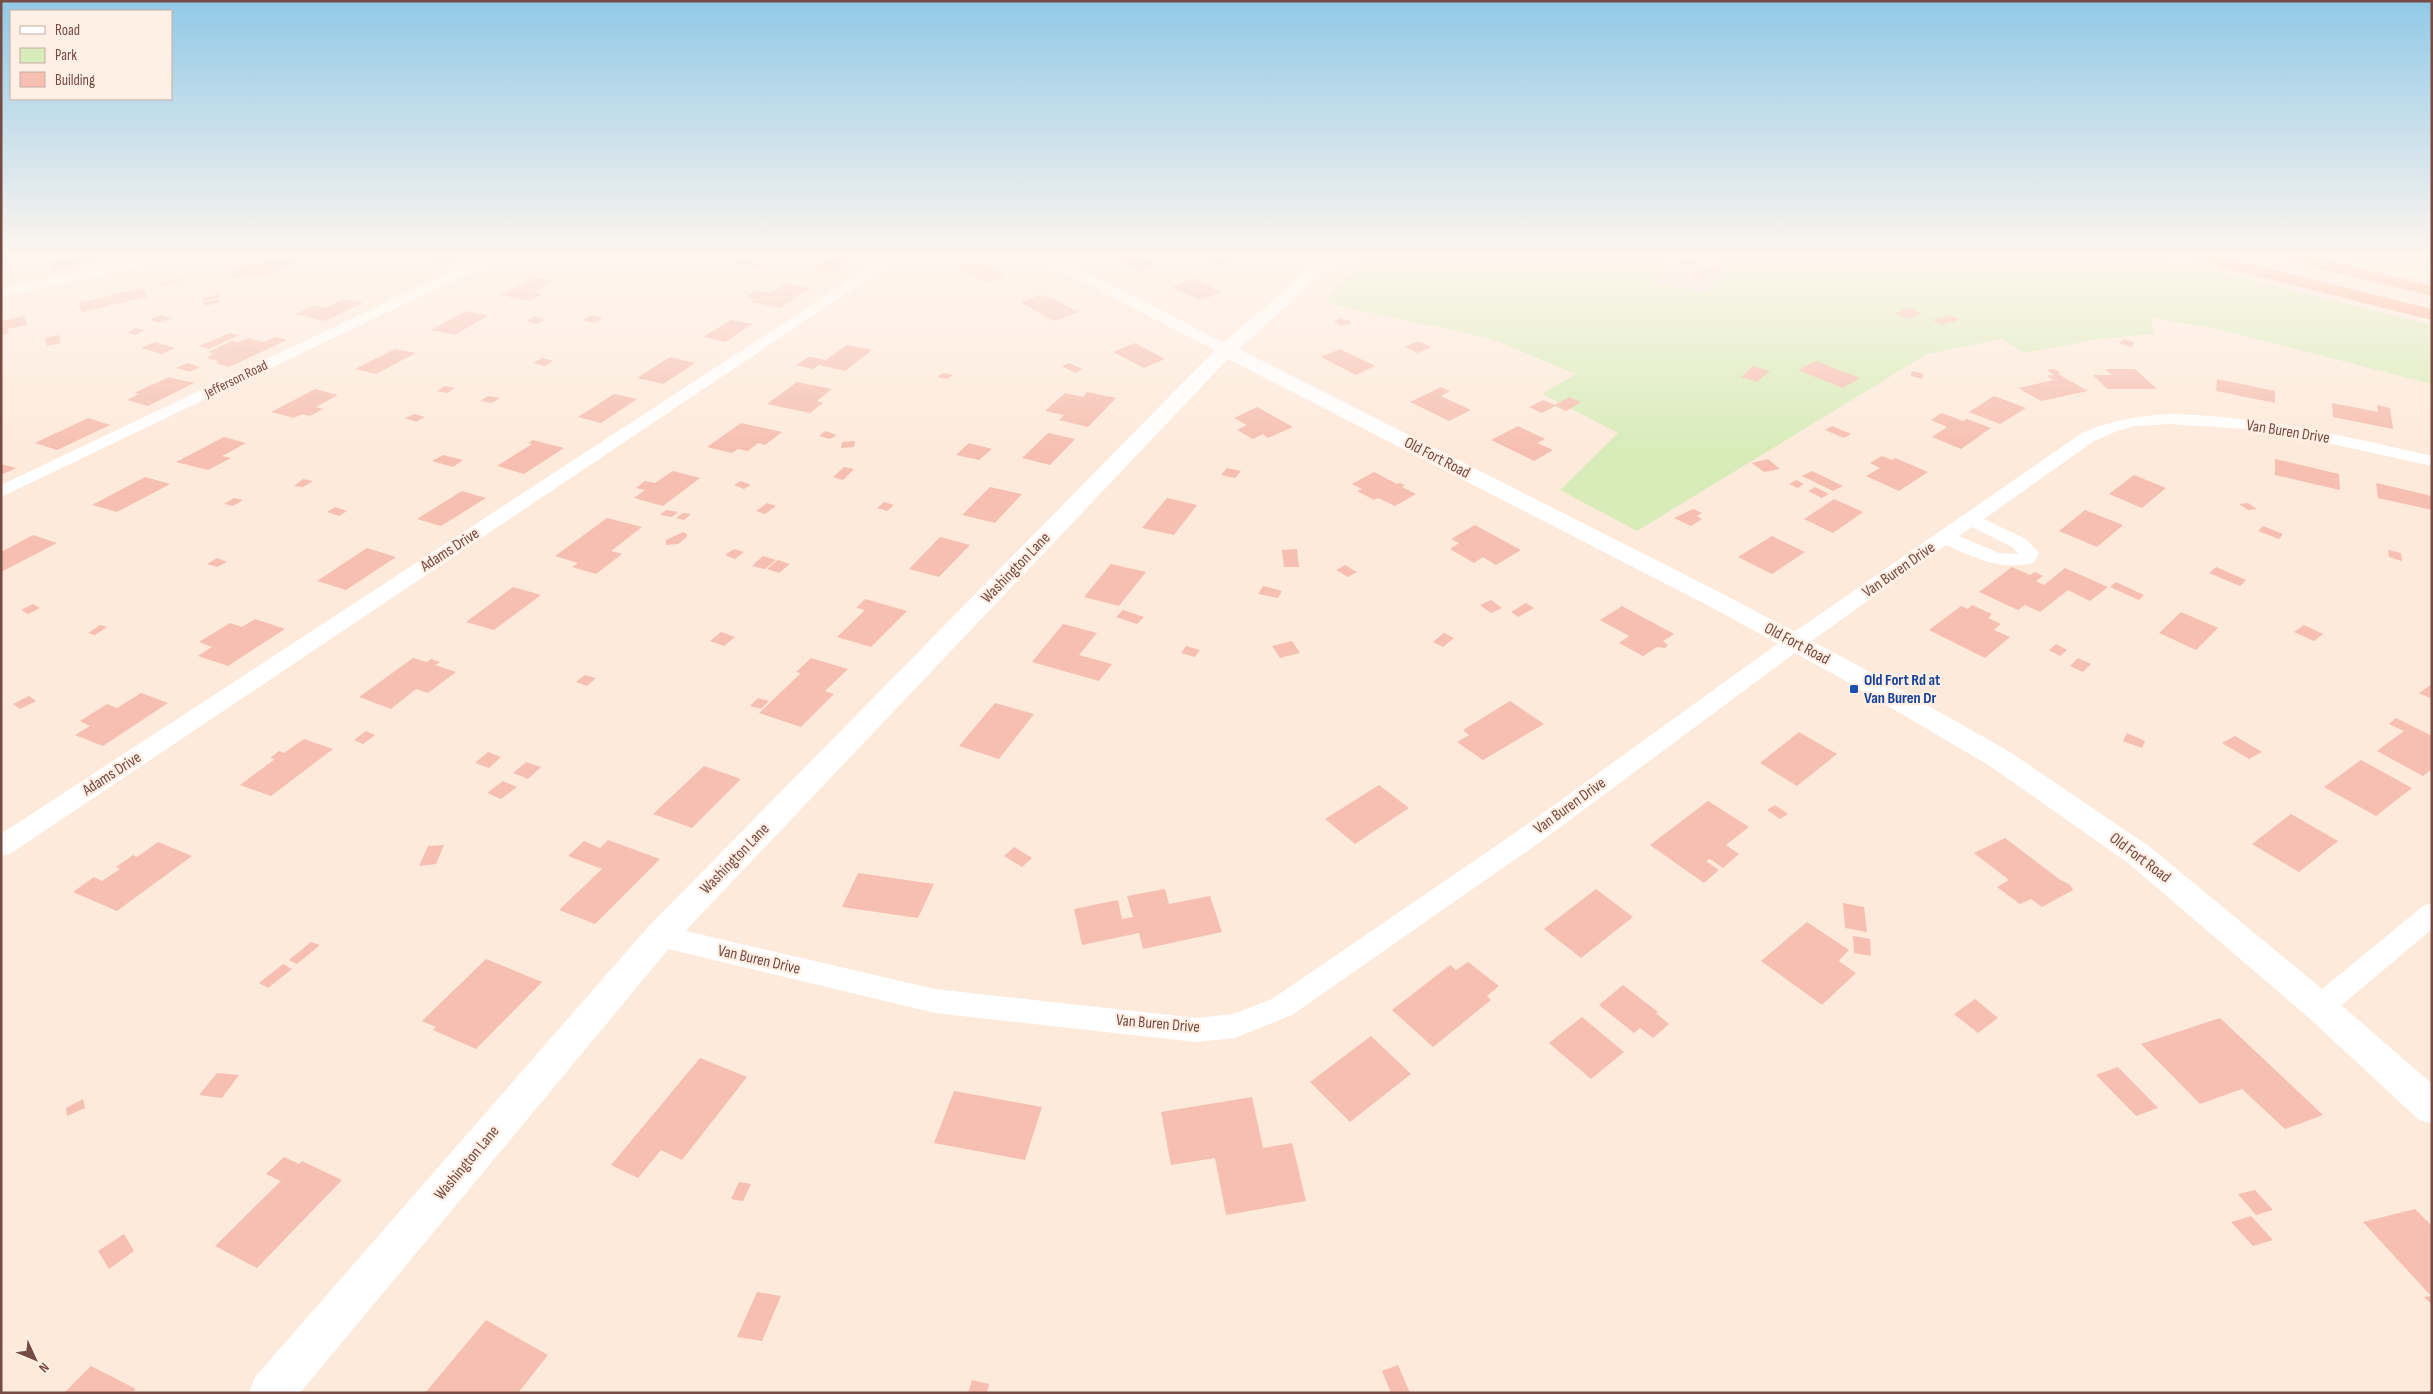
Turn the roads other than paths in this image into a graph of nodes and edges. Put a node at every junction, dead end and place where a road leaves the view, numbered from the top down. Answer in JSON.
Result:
{"nodes":[{"id":1,"x":362,"y":319,"type":"edge"},
{"id":2,"x":800,"y":319,"type":"edge"},
{"id":3,"x":1167,"y":319,"type":"edge"},
{"id":4,"x":1262,"y":319,"type":"edge"},
{"id":5,"x":1226,"y":350,"type":"junction"},
{"id":6,"x":2432,"y":461,"type":"edge"},
{"id":7,"x":1,"y":492,"type":"edge"},
{"id":8,"x":1972,"y":520,"type":"junction"},
{"id":9,"x":1946,"y":538,"type":"junction"},
{"id":10,"x":1795,"y":642,"type":"junction"},
{"id":11,"x":1,"y":847,"type":"edge"},
{"id":12,"x":2432,"y":912,"type":"edge"},
{"id":13,"x":660,"y":936,"type":"junction"},
{"id":14,"x":2320,"y":1007,"type":"junction"},
{"id":15,"x":2432,"y":1108,"type":"edge"},
{"id":16,"x":271,"y":1393,"type":"edge"}],
"edges":[{"from":1,"to":7,"type":"street","name":"Jefferson Road"},
{"from":2,"to":11,"type":"street","name":"Adams Drive"},
{"from":3,"to":5,"type":"street"},
{"from":4,"to":5,"type":"main road"},
{"from":5,"to":10,"type":"main road","name":"Old Fort Road"},
{"from":5,"to":13,"type":"main road","name":"Washington Lane"},
{"from":6,"to":8,"type":"street","name":"Van Buren Drive"},
{"from":8,"to":9,"type":"street","name":"Van Buren Drive"},
{"from":8,"to":9,"type":"street"},
{"from":9,"to":10,"type":"street","name":"Van Buren Drive"},
{"from":10,"to":13,"type":"street","name":"Van Buren Drive"},
{"from":10,"to":14,"type":"main road","name":"Old Fort Road"},
{"from":12,"to":14,"type":"street"},
{"from":13,"to":16,"type":"main road","name":"Washington Lane"},
{"from":14,"to":15,"type":"main road","name":"Old Fort Road"}]}
